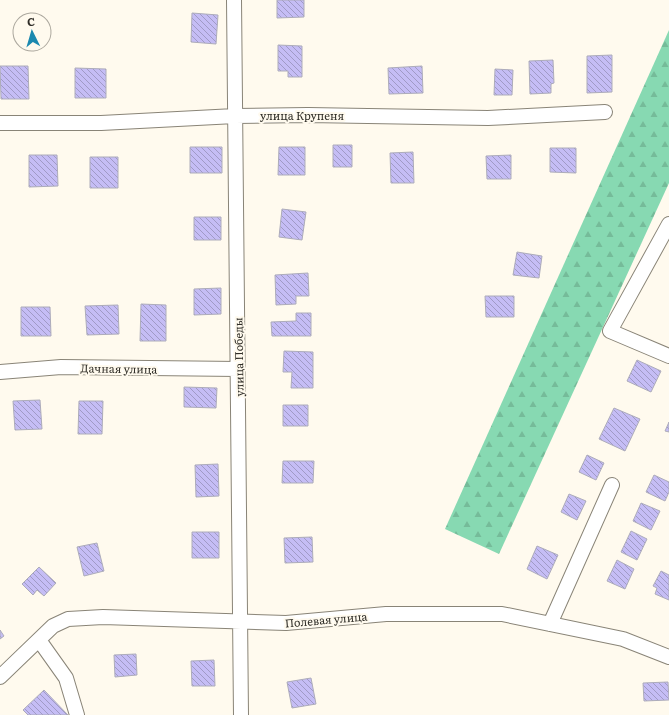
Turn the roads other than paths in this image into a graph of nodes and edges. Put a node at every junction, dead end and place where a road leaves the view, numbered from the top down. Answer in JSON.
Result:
{"nodes":[{"id":1,"x":234,"y":0,"type":"edge"},
{"id":2,"x":604,"y":112,"type":"dead end"},
{"id":3,"x":235,"y":116,"type":"junction"},
{"id":4,"x":0,"y":123,"type":"edge"},
{"id":5,"x":669,"y":224,"type":"edge"},
{"id":6,"x":669,"y":356,"type":"edge"},
{"id":7,"x":238,"y":369,"type":"junction"},
{"id":8,"x":0,"y":372,"type":"edge"},
{"id":9,"x":612,"y":485,"type":"dead end"},
{"id":10,"x":240,"y":621,"type":"junction"},
{"id":11,"x":550,"y":624,"type":"junction"},
{"id":12,"x":39,"y":640,"type":"junction"},
{"id":13,"x":669,"y":657,"type":"edge"},
{"id":14,"x":0,"y":677,"type":"edge"},
{"id":15,"x":77,"y":715,"type":"edge"},
{"id":16,"x":242,"y":715,"type":"edge"}],
"edges":[{"from":1,"to":3,"type":"street","name":"улица Победы"},
{"from":2,"to":3,"type":"street","name":"улица Крупеня"},
{"from":3,"to":4,"type":"street","name":"улица Крупеня"},
{"from":3,"to":7,"type":"street","name":"улица Победы"},
{"from":5,"to":6,"type":"street"},
{"from":7,"to":8,"type":"street","name":"Дачная улица"},
{"from":7,"to":10,"type":"street","name":"улица Победы"},
{"from":9,"to":11,"type":"street"},
{"from":10,"to":11,"type":"street","name":"Полевая улица"},
{"from":10,"to":12,"type":"street","name":"Полевая улица"},
{"from":10,"to":16,"type":"street","name":"улица Победы"},
{"from":11,"to":13,"type":"street","name":"Полевая улица"},
{"from":12,"to":14,"type":"street","name":"Полевая улица"},
{"from":12,"to":15,"type":"street"}]}
